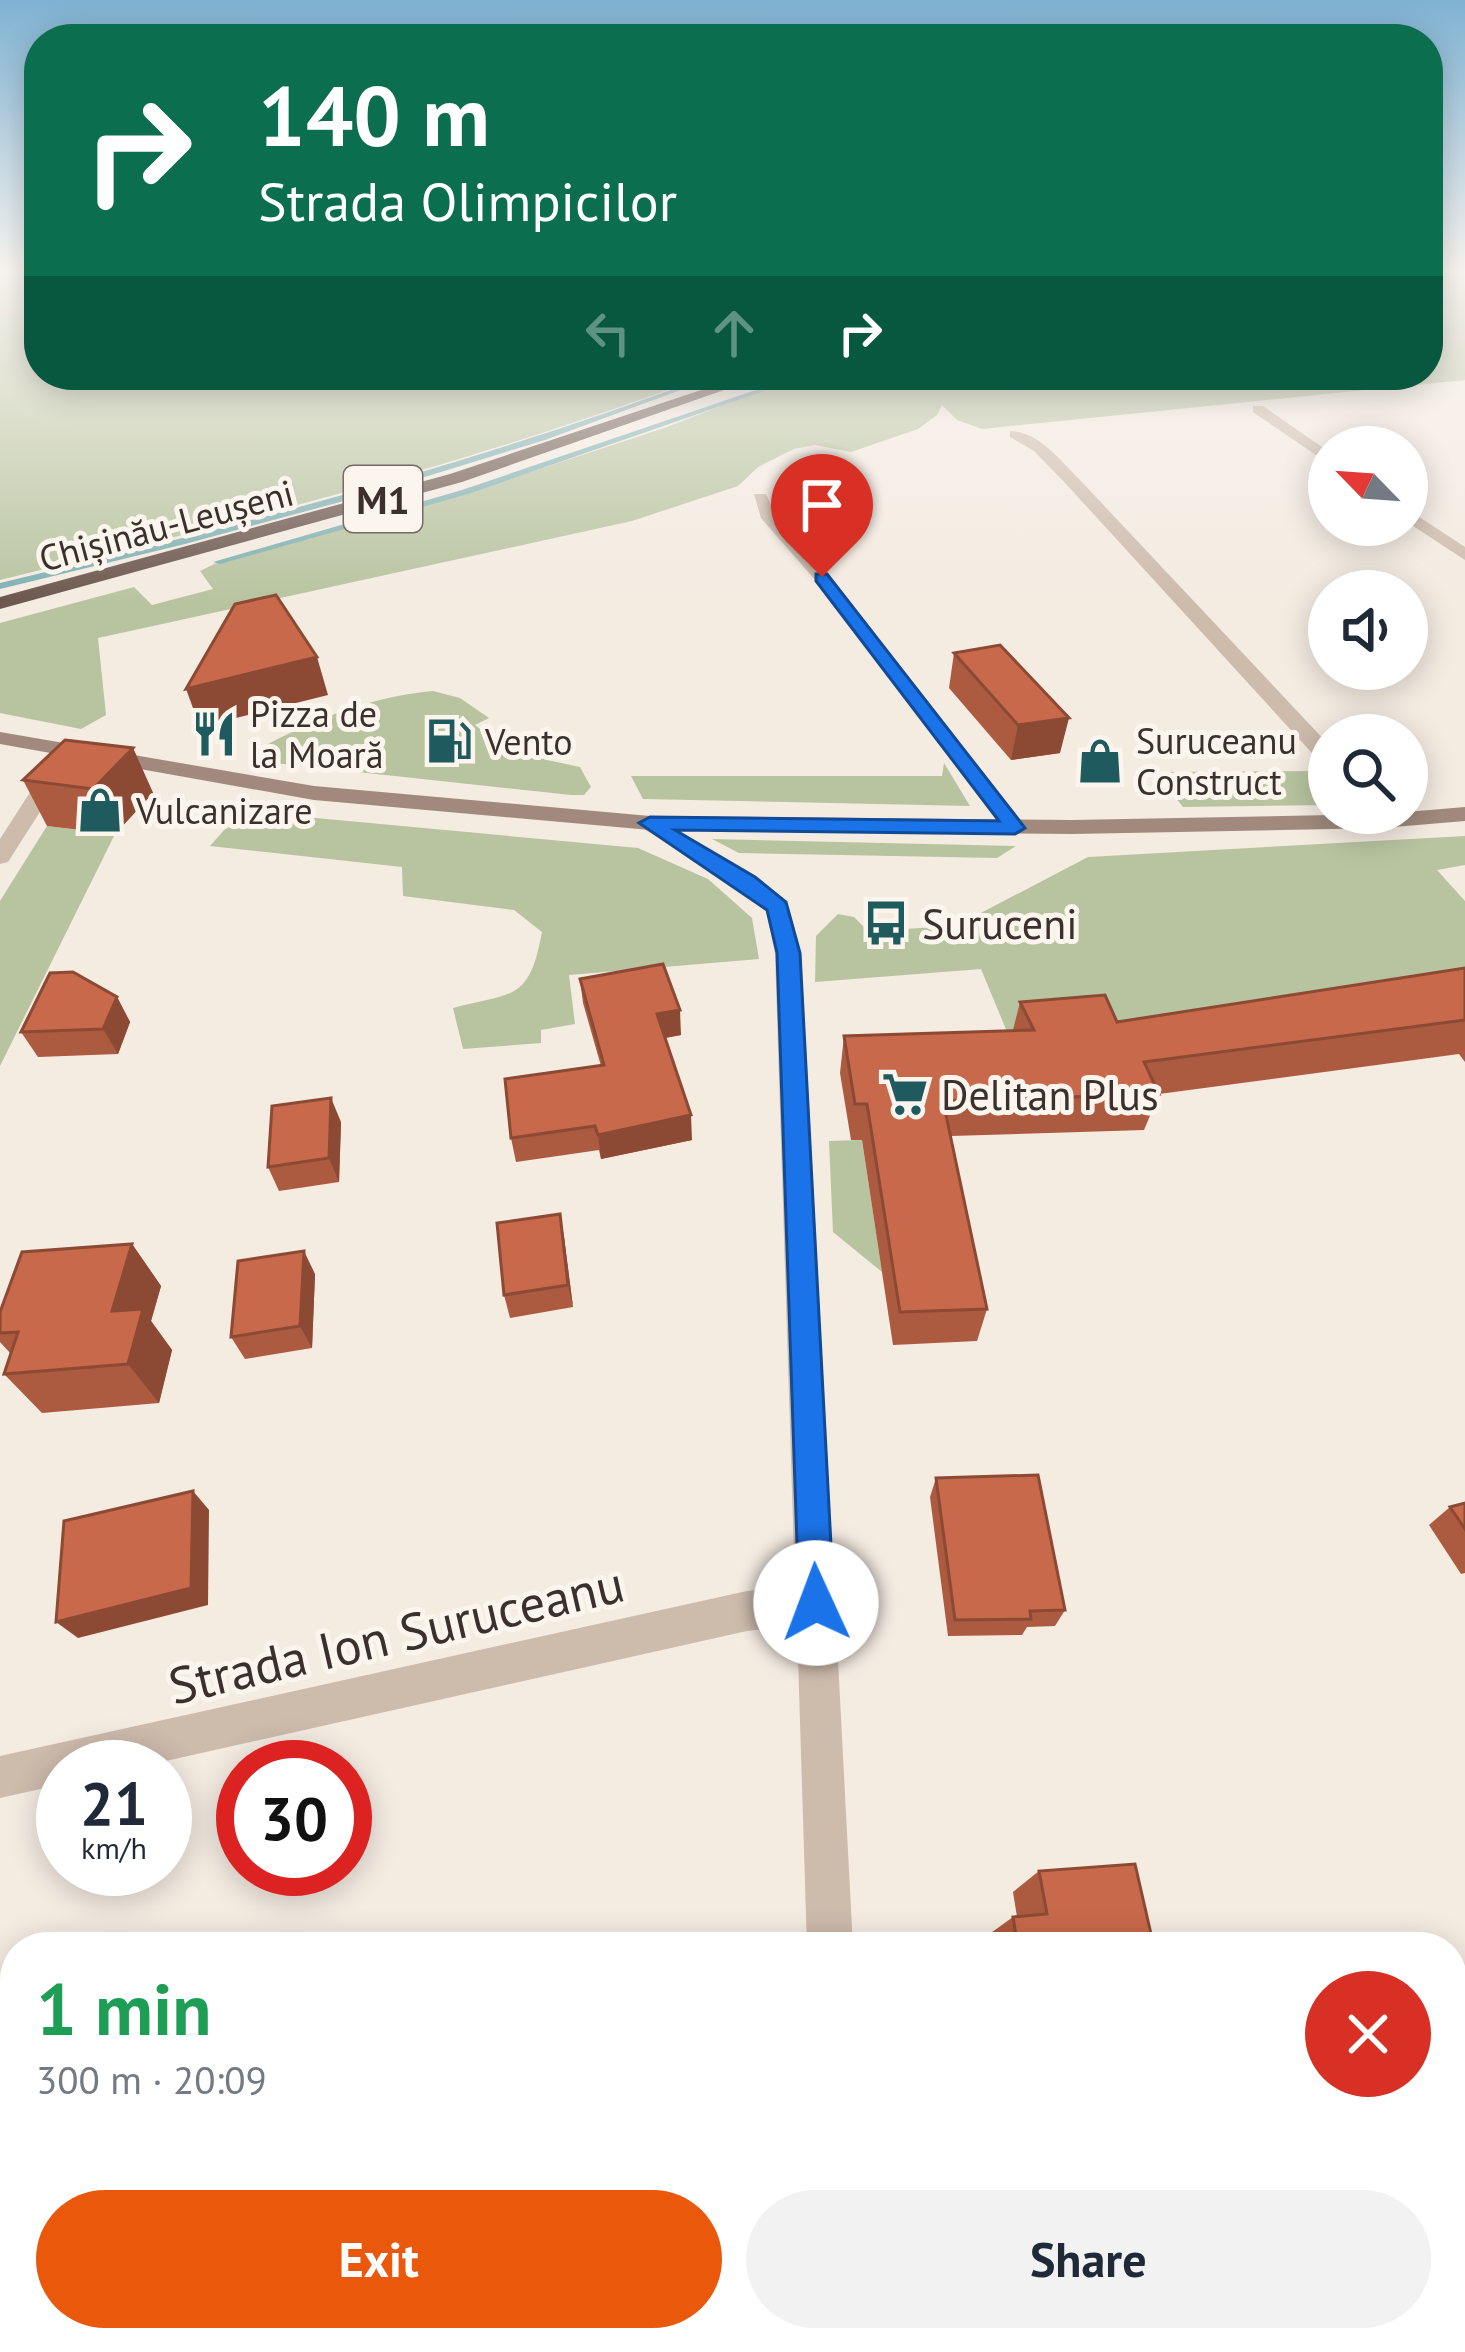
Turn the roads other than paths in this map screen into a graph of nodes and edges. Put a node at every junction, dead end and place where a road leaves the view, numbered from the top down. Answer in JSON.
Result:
{"nodes":[{"id":1,"x":716,"y":390,"type":"edge"},
{"id":2,"x":1258,"y":409,"type":"dead end"},
{"id":3,"x":1015,"y":434,"type":"dead end"},
{"id":4,"x":1308,"y":444,"type":"edge"},
{"id":5,"x":760,"y":497,"type":"dead end"},
{"id":6,"x":1428,"y":529,"type":"edge"},
{"id":7,"x":1465,"y":555,"type":"edge"},
{"id":8,"x":0,"y":603,"type":"edge"},
{"id":9,"x":1308,"y":735,"type":"edge"},
{"id":10,"x":0,"y":738,"type":"edge"},
{"id":11,"x":68,"y":752,"type":"junction"},
{"id":12,"x":37,"y":798,"type":"junction"},
{"id":13,"x":0,"y":813,"type":"edge"},
{"id":14,"x":1465,"y":814,"type":"edge"},
{"id":15,"x":1428,"y":815,"type":"edge"},
{"id":16,"x":1308,"y":819,"type":"edge"},
{"id":17,"x":650,"y":823,"type":"junction"},
{"id":18,"x":1015,"y":828,"type":"junction"},
{"id":19,"x":0,"y":857,"type":"edge"},
{"id":20,"x":816,"y":1603,"type":"junction"},
{"id":21,"x":0,"y":1777,"type":"edge"},
{"id":22,"x":829,"y":1932,"type":"edge"}],
"edges":[{"from":1,"to":8,"type":"highway","name":"Chișinău-Leușeni","number":"M1"},
{"from":2,"to":4,"type":"street"},
{"from":3,"to":9,"type":"street"},
{"from":5,"to":18,"type":"street"},
{"from":6,"to":7,"type":"street"},
{"from":10,"to":11,"type":"main road"},
{"from":11,"to":12,"type":"street"},
{"from":11,"to":17,"type":"main road"},
{"from":12,"to":13,"type":"street"},
{"from":12,"to":19,"type":"street"},
{"from":14,"to":15,"type":"main road"},
{"from":16,"to":18,"type":"main road"},
{"from":17,"to":18,"type":"main road"},
{"from":17,"to":20,"type":"street"},
{"from":20,"to":21,"type":"street","name":"Strada Ion Suruceanu"},
{"from":20,"to":22,"type":"street"}]}
